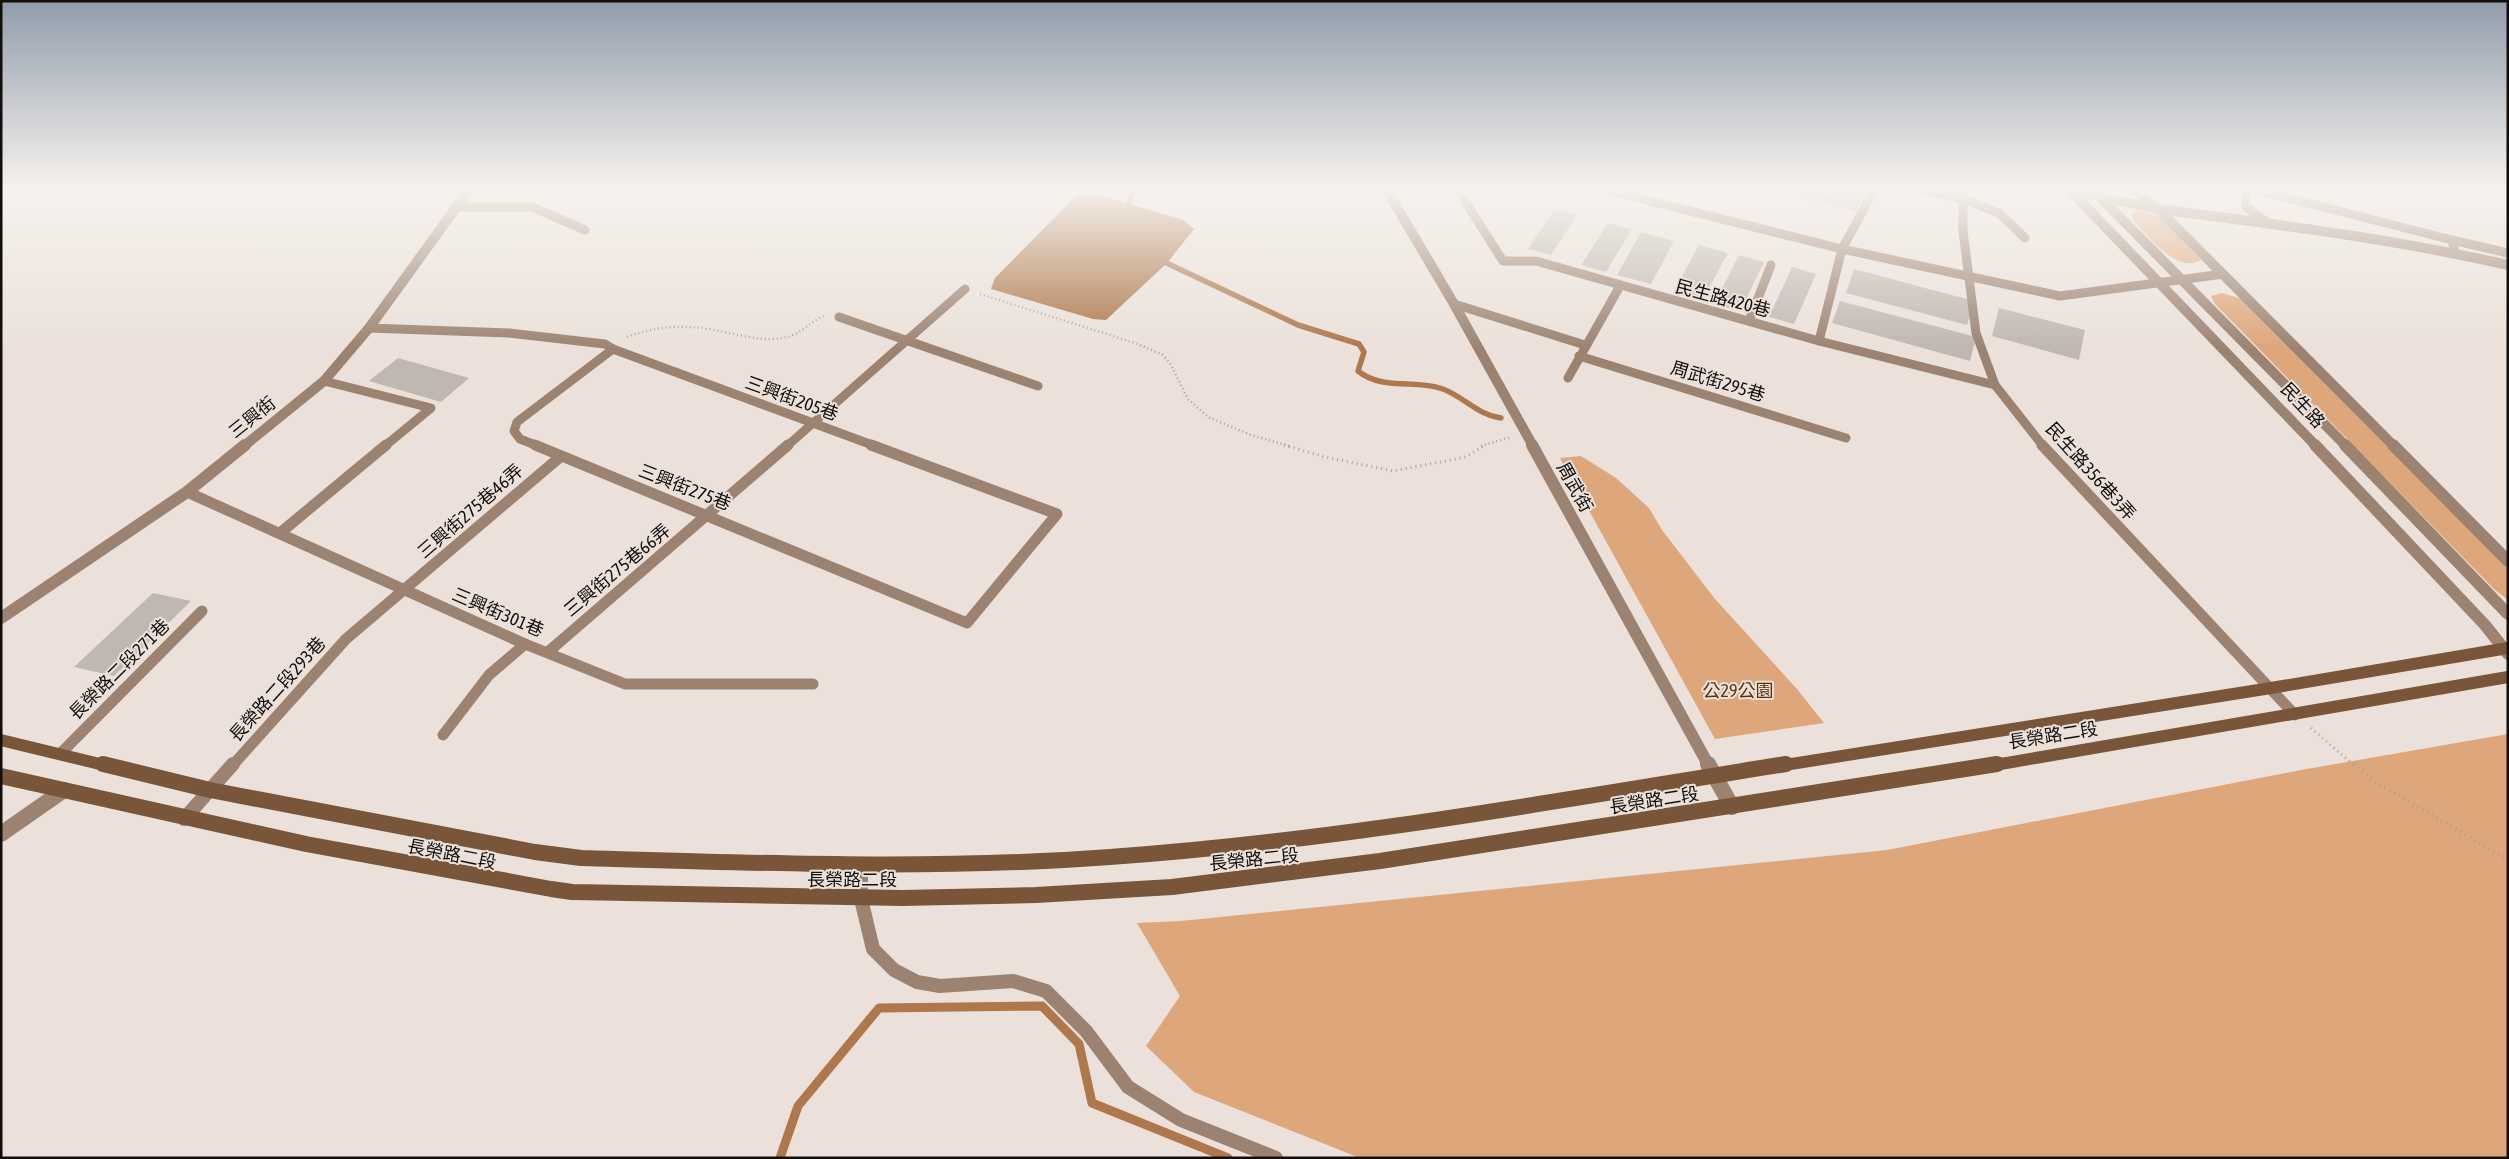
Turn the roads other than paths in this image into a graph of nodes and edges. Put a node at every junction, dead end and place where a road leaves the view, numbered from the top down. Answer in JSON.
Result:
{"nodes":[{"id":1,"x":431,"y":241,"type":"edge"},
{"id":2,"x":1417,"y":241,"type":"edge"},
{"id":3,"x":1490,"y":241,"type":"edge"},
{"id":4,"x":1810,"y":241,"type":"edge"},
{"id":5,"x":1846,"y":241,"type":"edge"},
{"id":6,"x":1965,"y":241,"type":"edge"},
{"id":7,"x":2120,"y":241,"type":"edge"},
{"id":8,"x":2145,"y":241,"type":"edge"},
{"id":9,"x":2190,"y":241,"type":"edge"},
{"id":10,"x":2381,"y":241,"type":"edge"},
{"id":11,"x":2452,"y":241,"type":"edge"},
{"id":12,"x":2457,"y":241,"type":"edge"},
{"id":13,"x":1842,"y":249,"type":"junction"},
{"id":14,"x":2455,"y":253,"type":"junction"},
{"id":15,"x":2508,"y":253,"type":"edge"},
{"id":16,"x":1771,"y":265,"type":"dead end"},
{"id":17,"x":2508,"y":265,"type":"edge"},
{"id":18,"x":2223,"y":274,"type":"junction"},
{"id":19,"x":1970,"y":278,"type":"junction"},
{"id":20,"x":2183,"y":280,"type":"junction"},
{"id":21,"x":2161,"y":283,"type":"junction"},
{"id":22,"x":1620,"y":286,"type":"junction"},
{"id":23,"x":965,"y":289,"type":"road end"},
{"id":24,"x":1454,"y":304,"type":"junction"},
{"id":25,"x":839,"y":317,"type":"road end"},
{"id":26,"x":1748,"y":321,"type":"junction"},
{"id":27,"x":369,"y":328,"type":"junction"},
{"id":28,"x":907,"y":340,"type":"junction"},
{"id":29,"x":1819,"y":341,"type":"junction"},
{"id":30,"x":1585,"y":345,"type":"junction"},
{"id":31,"x":609,"y":347,"type":"junction"},
{"id":32,"x":1580,"y":356,"type":"junction"},
{"id":33,"x":1568,"y":378,"type":"dead end"},
{"id":34,"x":324,"y":381,"type":"junction"},
{"id":35,"x":1995,"y":385,"type":"junction"},
{"id":36,"x":1038,"y":386,"type":"dead end"},
{"id":37,"x":813,"y":424,"type":"junction"},
{"id":38,"x":1846,"y":438,"type":"dead end"},
{"id":39,"x":560,"y":457,"type":"junction"},
{"id":40,"x":187,"y":492,"type":"junction"},
{"id":41,"x":709,"y":515,"type":"junction"},
{"id":42,"x":280,"y":533,"type":"junction"},
{"id":43,"x":2508,"y":561,"type":"edge"},
{"id":44,"x":404,"y":591,"type":"junction"},
{"id":45,"x":202,"y":611,"type":"dead end"},
{"id":46,"x":2508,"y":614,"type":"edge"},
{"id":47,"x":1,"y":618,"type":"edge"},
{"id":48,"x":966,"y":623,"type":"joint"},
{"id":49,"x":525,"y":644,"type":"junction"},
{"id":50,"x":2506,"y":650,"type":"edge"},
{"id":51,"x":548,"y":652,"type":"junction"},
{"id":52,"x":2508,"y":677,"type":"edge"},
{"id":53,"x":813,"y":684,"type":"dead end"},
{"id":54,"x":2270,"y":688,"type":"junction"},
{"id":55,"x":2295,"y":715,"type":"junction"},
{"id":56,"x":443,"y":735,"type":"dead end"},
{"id":57,"x":1,"y":740,"type":"edge"},
{"id":58,"x":61,"y":753,"type":"junction"},
{"id":59,"x":1,"y":776,"type":"edge"},
{"id":60,"x":1715,"y":776,"type":"junction"},
{"id":61,"x":64,"y":790,"type":"junction"},
{"id":62,"x":210,"y":790,"type":"junction"},
{"id":63,"x":1732,"y":807,"type":"junction"},
{"id":64,"x":184,"y":819,"type":"junction"},
{"id":65,"x":1,"y":834,"type":"edge"},
{"id":66,"x":861,"y":865,"type":"junction"},
{"id":67,"x":861,"y":899,"type":"junction"},
{"id":68,"x":1276,"y":1158,"type":"edge"}],
"edges":[{"from":1,"to":27,"type":"street","name":"三興街"},
{"from":2,"to":24,"type":"street","name":"周武街"},
{"from":3,"to":22,"type":"lane","name":"民生路420巷"},
{"from":4,"to":13,"type":"lane"},
{"from":5,"to":13,"type":"lane"},
{"from":6,"to":19,"type":"lane","name":"民生路356巷3弄"},
{"from":7,"to":21,"type":"street","name":"民生路"},
{"from":8,"to":20,"type":"street","name":"民生路"},
{"from":9,"to":18,"type":"street","name":"民生路"},
{"from":10,"to":14,"type":"street"},
{"from":11,"to":14,"type":"lane"},
{"from":12,"to":15,"type":"lane"},
{"from":13,"to":19,"type":"lane"},
{"from":13,"to":29,"type":"lane"},
{"from":14,"to":17,"type":"street"},
{"from":16,"to":26,"type":"lane"},
{"from":18,"to":20,"type":"lane"},
{"from":18,"to":43,"type":"street","name":"民生路"},
{"from":19,"to":21,"type":"lane"},
{"from":19,"to":35,"type":"lane","name":"民生路356巷3弄"},
{"from":20,"to":21,"type":"lane"},
{"from":20,"to":46,"type":"street","name":"民生路"},
{"from":21,"to":50,"type":"street","name":"民生路"},
{"from":22,"to":26,"type":"lane","name":"民生路420巷"},
{"from":22,"to":30,"type":"lane"},
{"from":23,"to":28,"type":"lane","name":"三興街275巷66弄"},
{"from":24,"to":30,"type":"lane"},
{"from":24,"to":60,"type":"street","name":"周武街"},
{"from":25,"to":28,"type":"lane"},
{"from":26,"to":29,"type":"lane","name":"民生路420巷"},
{"from":27,"to":31,"type":"lane","name":"三興街205巷"},
{"from":27,"to":34,"type":"street","name":"三興街"},
{"from":28,"to":36,"type":"lane"},
{"from":28,"to":37,"type":"lane","name":"三興街275巷66弄"},
{"from":29,"to":35,"type":"lane","name":"民生路420巷"},
{"from":30,"to":32,"type":"lane"},
{"from":31,"to":37,"type":"lane","name":"三興街205巷"},
{"from":31,"to":39,"type":"lane","name":"三興街275巷"},
{"from":32,"to":33,"type":"lane"},
{"from":32,"to":38,"type":"lane","name":"周武街295巷"},
{"from":34,"to":40,"type":"street","name":"三興街"},
{"from":34,"to":42,"type":"lane"},
{"from":35,"to":54,"type":"lane","name":"民生路356巷3弄"},
{"from":37,"to":41,"type":"lane","name":"三興街275巷66弄"},
{"from":37,"to":48,"type":"lane","name":"三興街205巷"},
{"from":39,"to":41,"type":"lane","name":"三興街275巷"},
{"from":39,"to":44,"type":"lane","name":"三興街275巷46弄"},
{"from":40,"to":42,"type":"lane","name":"三興街301巷"},
{"from":40,"to":47,"type":"street","name":"三興街"},
{"from":41,"to":48,"type":"lane","name":"三興街275巷"},
{"from":41,"to":51,"type":"lane","name":"三興街275巷66弄"},
{"from":42,"to":44,"type":"lane","name":"三興街301巷"},
{"from":44,"to":49,"type":"lane","name":"三興街301巷"},
{"from":44,"to":62,"type":"lane","name":"長榮路二段293巷"},
{"from":45,"to":58,"type":"lane","name":"長榮路二段271巷"},
{"from":49,"to":51,"type":"lane","name":"三興街301巷"},
{"from":49,"to":56,"type":"lane"},
{"from":50,"to":54,"type":"main road","name":"長榮路二段"},
{"from":51,"to":53,"type":"lane","name":"三興街301巷"},
{"from":52,"to":55,"type":"main road","name":"長榮路二段"},
{"from":54,"to":55,"type":"lane","name":"民生路356巷3弄"},
{"from":54,"to":60,"type":"main road","name":"長榮路二段"},
{"from":55,"to":63,"type":"main road","name":"長榮路二段"},
{"from":57,"to":58,"type":"main road","name":"長榮路二段"},
{"from":58,"to":62,"type":"main road","name":"長榮路二段"},
{"from":59,"to":61,"type":"main road","name":"長榮路二段"},
{"from":60,"to":63,"type":"street","name":"周武街"},
{"from":60,"to":66,"type":"main road","name":"長榮路二段"},
{"from":61,"to":64,"type":"main road","name":"長榮路二段"},
{"from":61,"to":65,"type":"street"},
{"from":62,"to":64,"type":"lane","name":"長榮路二段293巷"},
{"from":62,"to":66,"type":"main road","name":"長榮路二段"},
{"from":63,"to":67,"type":"main road","name":"長榮路二段"},
{"from":64,"to":67,"type":"main road","name":"長榮路二段"},
{"from":66,"to":67,"type":"lane"},
{"from":67,"to":68,"type":"lane"}]}
